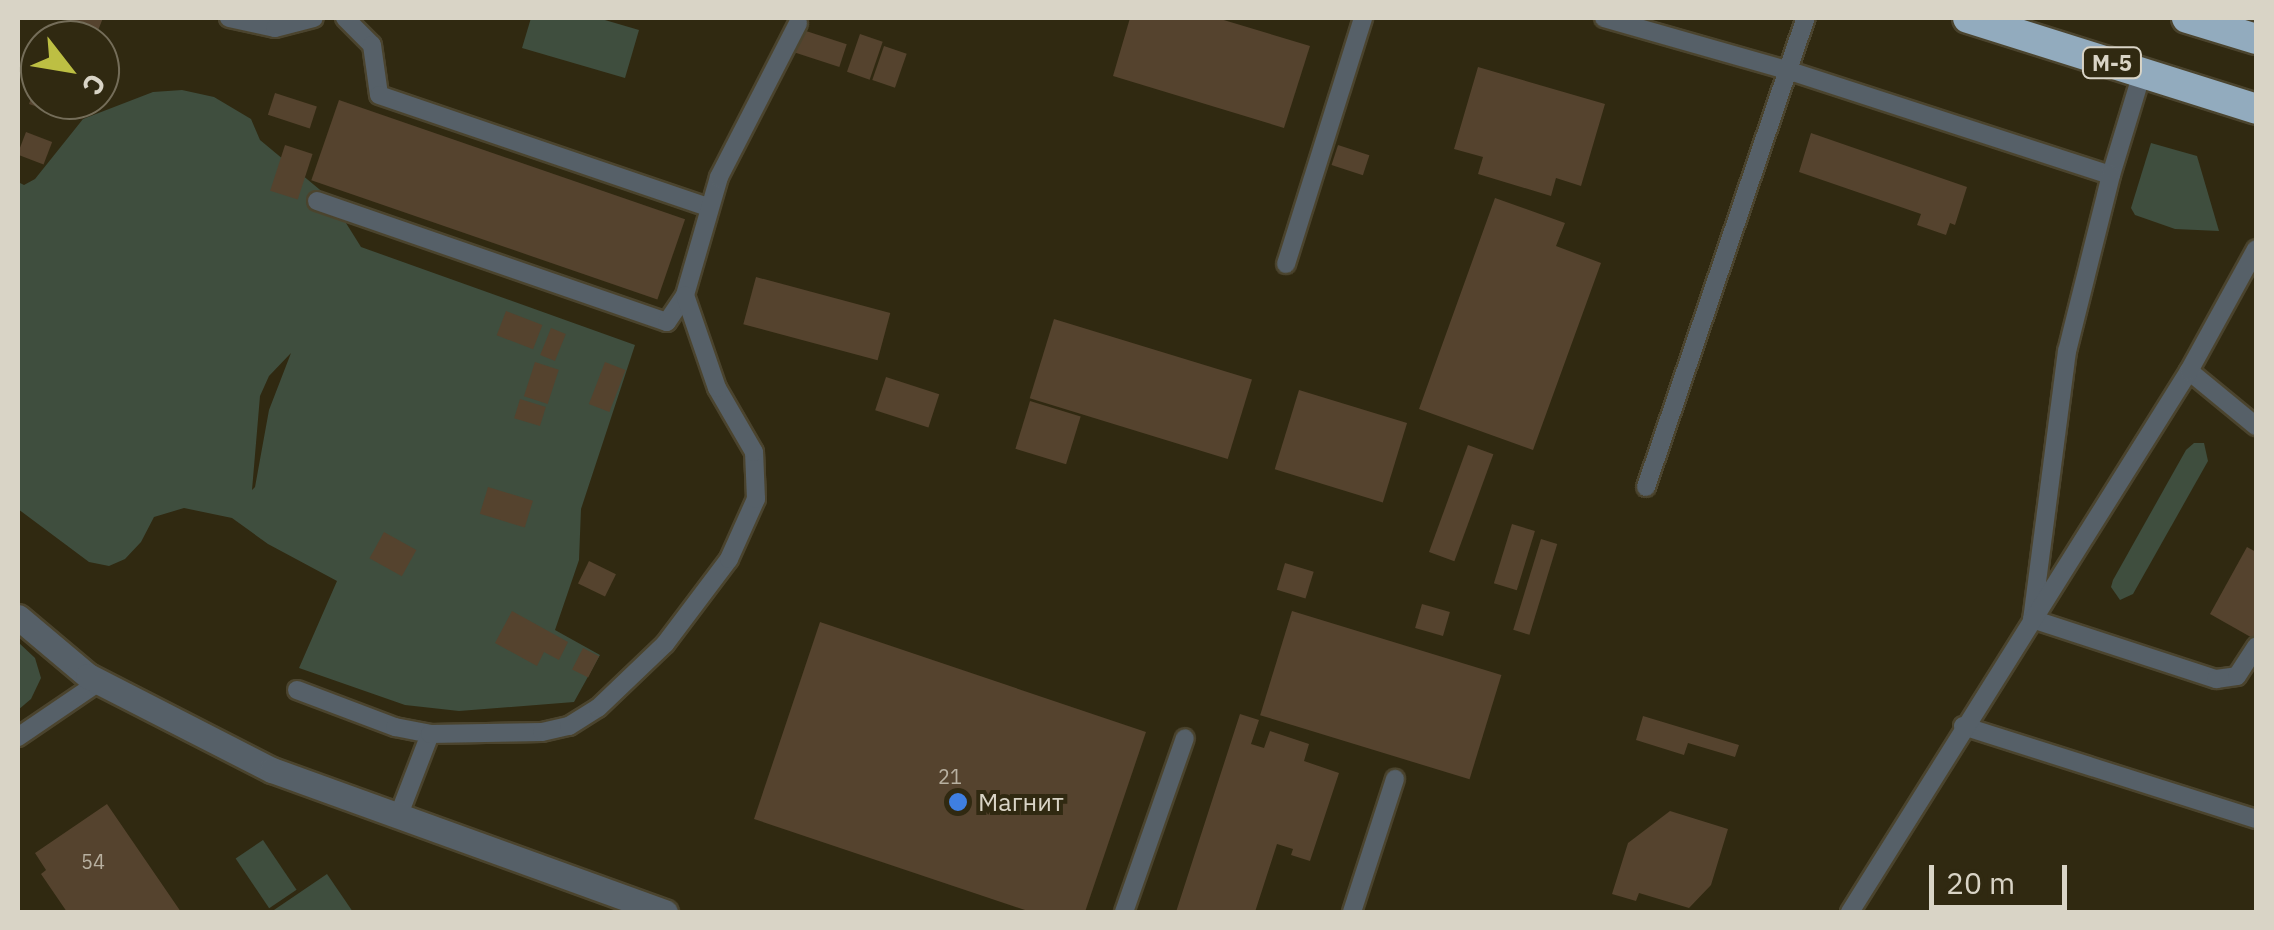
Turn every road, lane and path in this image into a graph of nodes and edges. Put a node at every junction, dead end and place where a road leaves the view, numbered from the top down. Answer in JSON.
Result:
{"nodes":[{"id":1,"x":228,"y":18,"type":"edge"},
{"id":2,"x":314,"y":18,"type":"edge"},
{"id":3,"x":345,"y":18,"type":"edge"},
{"id":4,"x":778,"y":18,"type":"edge"},
{"id":5,"x":1363,"y":18,"type":"edge"},
{"id":6,"x":1604,"y":18,"type":"edge"},
{"id":7,"x":1806,"y":18,"type":"edge"},
{"id":8,"x":1968,"y":18,"type":"edge"},
{"id":9,"x":2186,"y":18,"type":"edge"},
{"id":10,"x":801,"y":20,"type":"edge"},
{"id":11,"x":2256,"y":39,"type":"edge"},
{"id":12,"x":1790,"y":71,"type":"junction"},
{"id":13,"x":2142,"y":73,"type":"junction"},
{"id":14,"x":2256,"y":109,"type":"edge"},
{"id":15,"x":2111,"y":174,"type":"junction"},
{"id":16,"x":318,"y":201,"type":"dead end"},
{"id":17,"x":708,"y":207,"type":"junction"},
{"id":18,"x":2256,"y":249,"type":"edge"},
{"id":19,"x":1286,"y":264,"type":"dead end"},
{"id":20,"x":685,"y":295,"type":"junction"},
{"id":21,"x":2189,"y":371,"type":"junction"},
{"id":22,"x":2256,"y":426,"type":"edge"},
{"id":23,"x":1646,"y":487,"type":"dead end"},
{"id":24,"x":18,"y":618,"type":"edge"},
{"id":25,"x":2032,"y":619,"type":"junction"},
{"id":26,"x":2256,"y":647,"type":"edge"},
{"id":27,"x":99,"y":682,"type":"junction"},
{"id":28,"x":297,"y":690,"type":"dead end"},
{"id":29,"x":1963,"y":726,"type":"junction"},
{"id":30,"x":430,"y":734,"type":"junction"},
{"id":31,"x":18,"y":737,"type":"edge"},
{"id":32,"x":1185,"y":738,"type":"dead end"},
{"id":33,"x":1395,"y":779,"type":"dead end"},
{"id":34,"x":398,"y":818,"type":"junction"},
{"id":35,"x":2256,"y":819,"type":"edge"},
{"id":36,"x":665,"y":912,"type":"edge"},
{"id":37,"x":1124,"y":912,"type":"edge"},
{"id":38,"x":1352,"y":912,"type":"edge"},
{"id":39,"x":1850,"y":912,"type":"edge"}],
"edges":[{"from":1,"to":2,"type":"lane"},
{"from":3,"to":17,"type":"lane"},
{"from":4,"to":10,"type":"lane"},
{"from":5,"to":19,"type":"lane"},
{"from":6,"to":12,"type":"lane"},
{"from":7,"to":12,"type":"lane"},
{"from":8,"to":13,"type":"highway","number":"М-5"},
{"from":9,"to":11,"type":"highway"},
{"from":10,"to":17,"type":"lane"},
{"from":12,"to":15,"type":"lane"},
{"from":12,"to":23,"type":"lane"},
{"from":13,"to":14,"type":"highway","number":"М-5"},
{"from":13,"to":15,"type":"lane"},
{"from":15,"to":25,"type":"lane"},
{"from":16,"to":20,"type":"lane"},
{"from":17,"to":20,"type":"lane"},
{"from":18,"to":21,"type":"lane"},
{"from":20,"to":30,"type":"lane"},
{"from":21,"to":22,"type":"lane"},
{"from":21,"to":25,"type":"lane"},
{"from":24,"to":27,"type":"street"},
{"from":25,"to":26,"type":"lane"},
{"from":25,"to":29,"type":"lane"},
{"from":27,"to":31,"type":"lane"},
{"from":27,"to":34,"type":"street"},
{"from":28,"to":30,"type":"lane"},
{"from":29,"to":35,"type":"lane"},
{"from":29,"to":39,"type":"lane"},
{"from":30,"to":34,"type":"lane"},
{"from":32,"to":37,"type":"lane"},
{"from":33,"to":38,"type":"lane"},
{"from":34,"to":36,"type":"street"}]}
